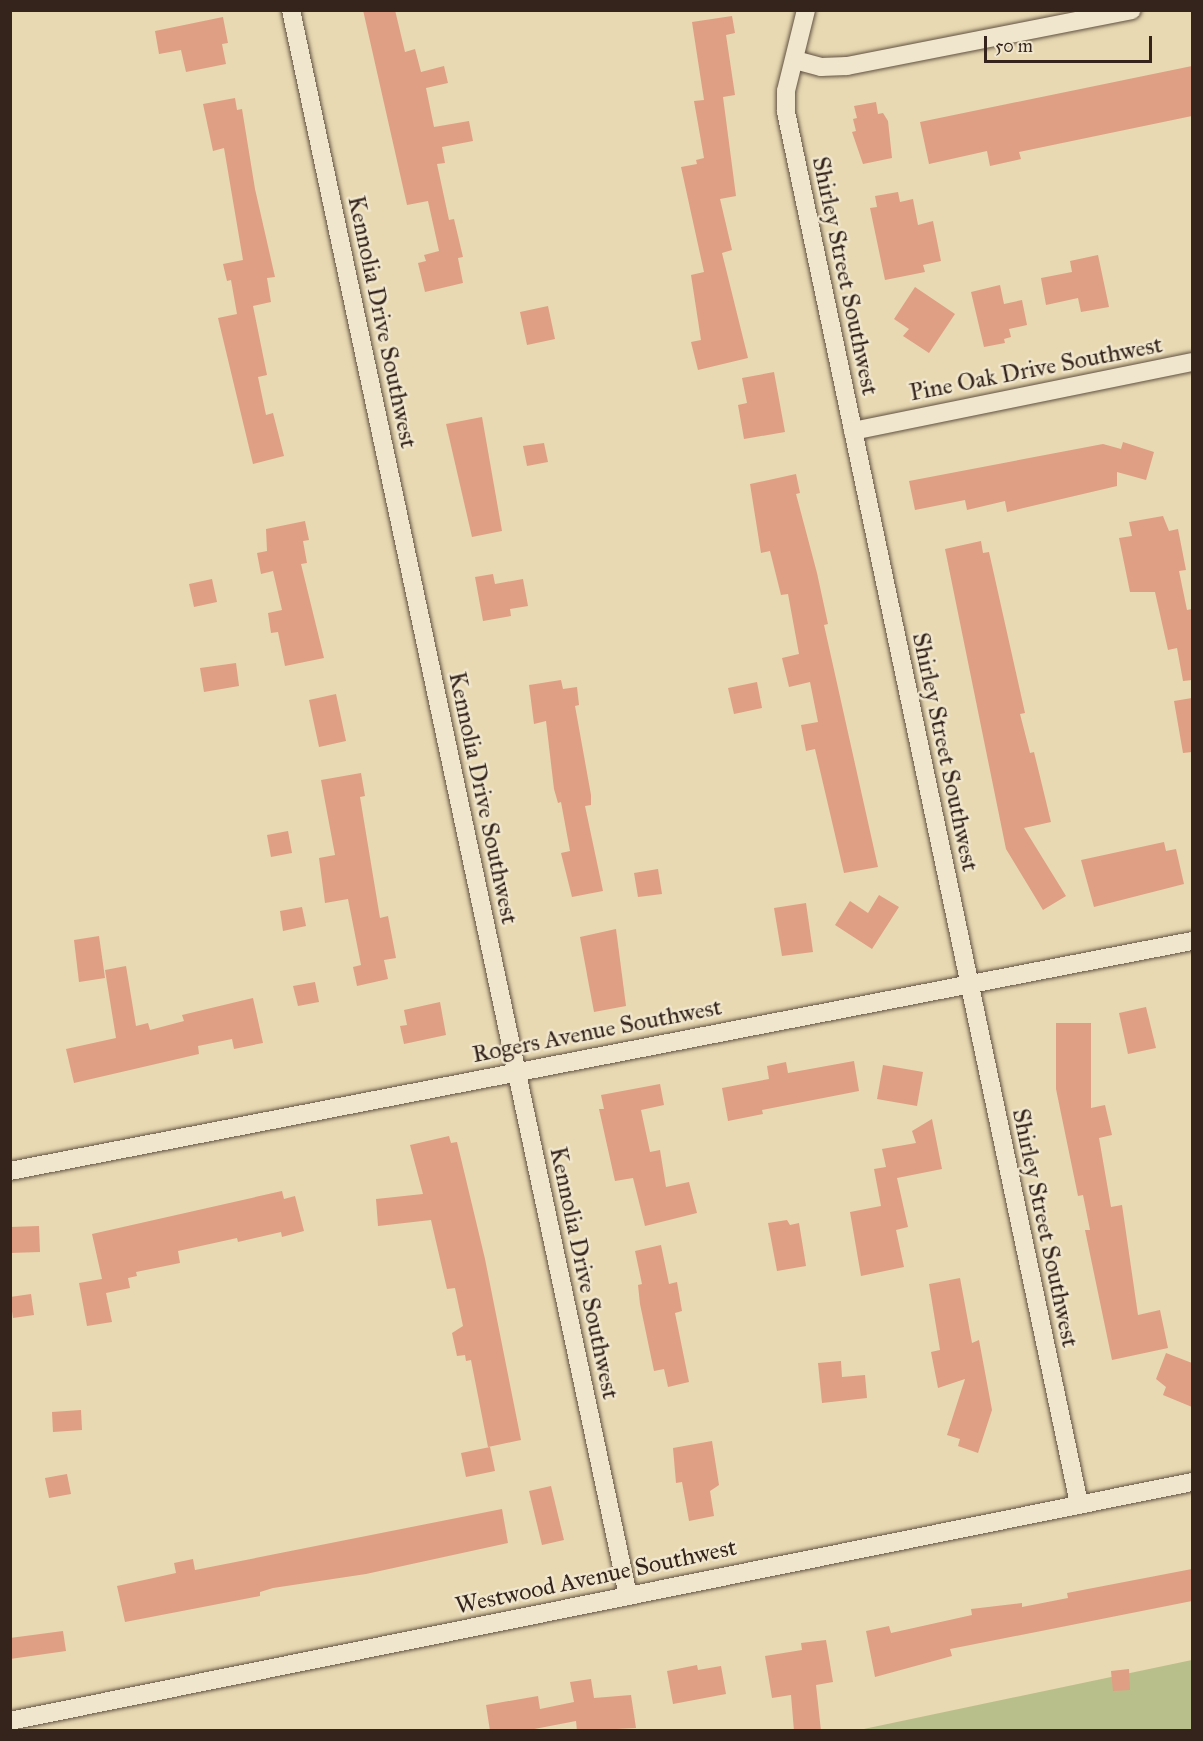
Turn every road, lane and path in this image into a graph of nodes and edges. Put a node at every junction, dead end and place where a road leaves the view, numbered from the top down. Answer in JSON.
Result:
{"nodes":[{"id":1,"x":291,"y":10,"type":"edge"},
{"id":2,"x":806,"y":10,"type":"edge"},
{"id":3,"x":1131,"y":10,"type":"edge"},
{"id":4,"x":795,"y":60,"type":"junction"},
{"id":5,"x":1192,"y":362,"type":"edge"},
{"id":6,"x":853,"y":431,"type":"junction"},
{"id":7,"x":1192,"y":940,"type":"edge"},
{"id":8,"x":970,"y":984,"type":"junction"},
{"id":9,"x":516,"y":1072,"type":"junction"},
{"id":10,"x":10,"y":1171,"type":"edge"},
{"id":11,"x":1192,"y":1482,"type":"edge"},
{"id":12,"x":1079,"y":1504,"type":"junction"},
{"id":13,"x":628,"y":1594,"type":"junction"},
{"id":14,"x":10,"y":1721,"type":"edge"}],
"edges":[{"from":1,"to":9,"type":"street","name":"Kennolia Drive Southwest"},
{"from":2,"to":4,"type":"street","name":"Shirley Street Southwest"},
{"from":3,"to":4,"type":"street"},
{"from":4,"to":6,"type":"street","name":"Shirley Street Southwest"},
{"from":5,"to":6,"type":"street","name":"Pine Oak Drive Southwest"},
{"from":6,"to":8,"type":"street","name":"Shirley Street Southwest"},
{"from":7,"to":8,"type":"street","name":"Rogers Avenue Southwest"},
{"from":8,"to":9,"type":"street","name":"Rogers Avenue Southwest"},
{"from":8,"to":12,"type":"street","name":"Shirley Street Southwest"},
{"from":9,"to":10,"type":"street","name":"Rogers Avenue Southwest"},
{"from":9,"to":13,"type":"street","name":"Kennolia Drive Southwest"},
{"from":11,"to":12,"type":"street","name":"Westwood Avenue Southwest"},
{"from":12,"to":13,"type":"street","name":"Westwood Avenue Southwest"},
{"from":13,"to":14,"type":"street","name":"Westwood Avenue Southwest"}]}
